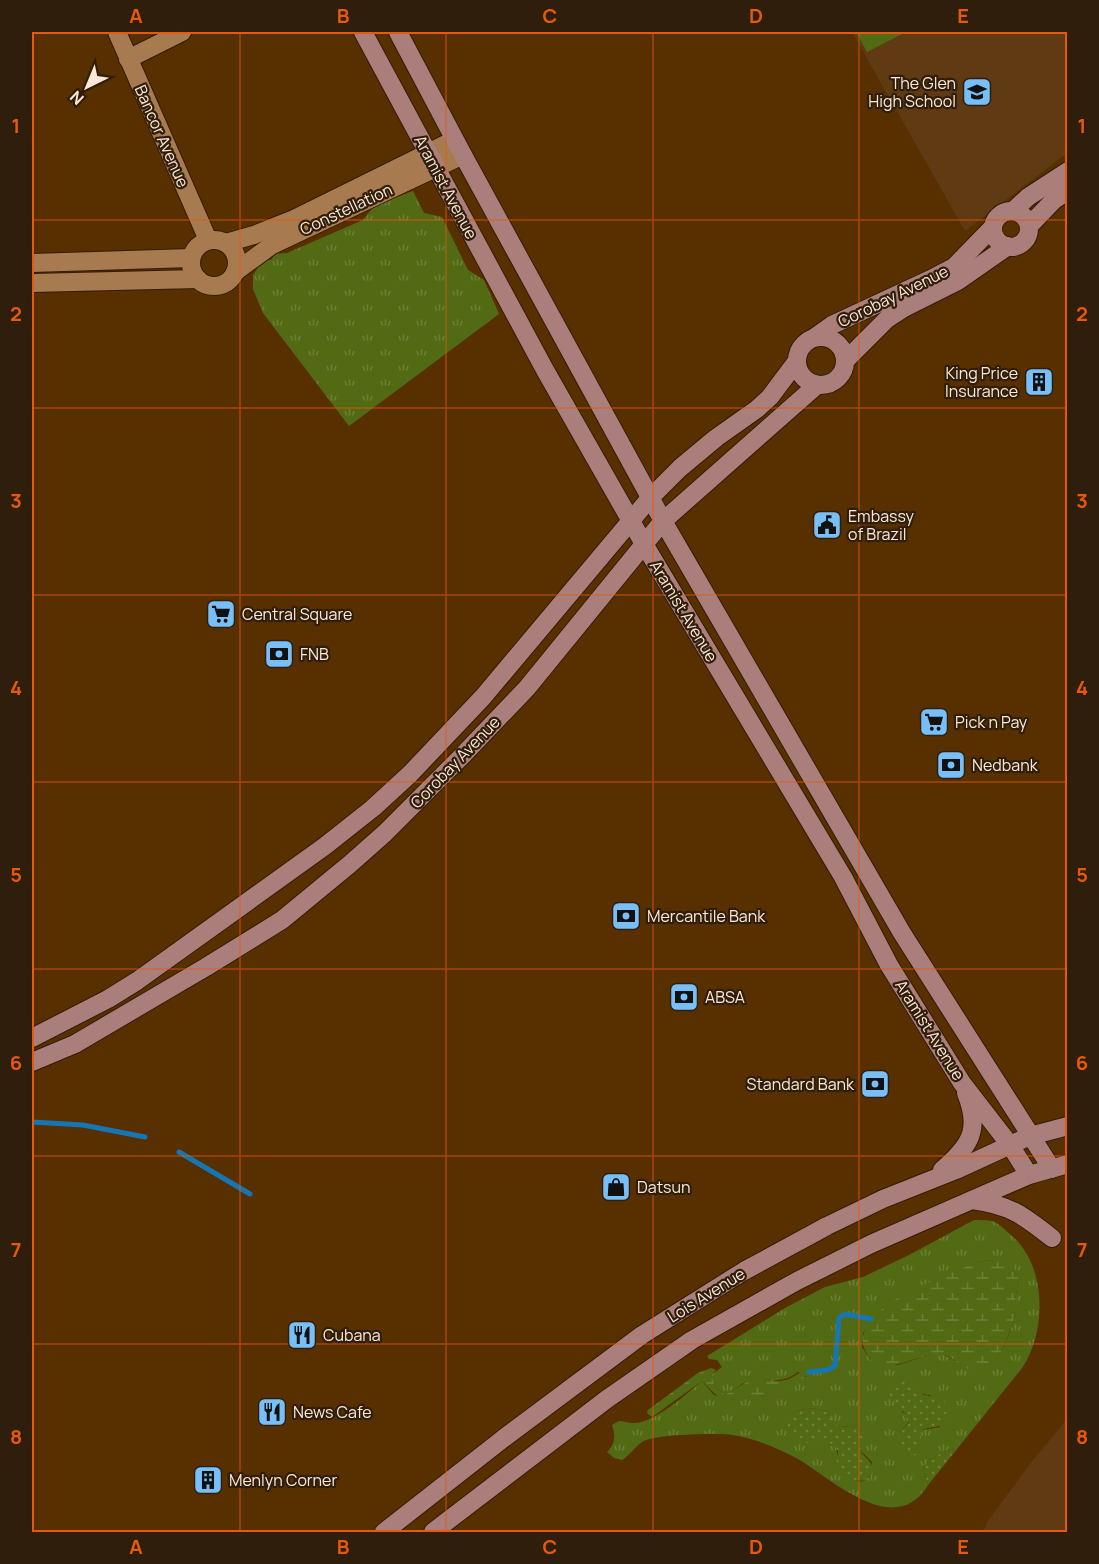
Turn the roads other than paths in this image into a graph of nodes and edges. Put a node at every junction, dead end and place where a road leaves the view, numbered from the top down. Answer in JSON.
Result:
{"nodes":[{"id":1,"x":117,"y":32,"type":"edge"},
{"id":2,"x":182,"y":32,"type":"edge"},
{"id":3,"x":363,"y":32,"type":"edge"},
{"id":4,"x":398,"y":32,"type":"edge"},
{"id":5,"x":128,"y":59,"type":"junction"},
{"id":6,"x":458,"y":148,"type":"junction"},
{"id":7,"x":431,"y":160,"type":"junction"},
{"id":8,"x":1068,"y":171,"type":"edge"},
{"id":9,"x":1068,"y":191,"type":"edge"},
{"id":10,"x":1013,"y":211,"type":"junction"},
{"id":11,"x":1029,"y":226,"type":"junction"},
{"id":12,"x":993,"y":227,"type":"junction"},
{"id":13,"x":217,"y":241,"type":"junction"},
{"id":14,"x":1008,"y":246,"type":"junction"},
{"id":15,"x":191,"y":258,"type":"junction"},
{"id":16,"x":32,"y":263,"type":"edge"},
{"id":17,"x":235,"y":272,"type":"junction"},
{"id":18,"x":198,"y":279,"type":"junction"},
{"id":19,"x":32,"y":283,"type":"edge"},
{"id":20,"x":815,"y":337,"type":"junction"},
{"id":21,"x":846,"y":360,"type":"junction"},
{"id":22,"x":797,"y":361,"type":"junction"},
{"id":23,"x":817,"y":385,"type":"junction"},
{"id":24,"x":650,"y":498,"type":"junction"},
{"id":25,"x":632,"y":521,"type":"junction"},
{"id":26,"x":663,"y":521,"type":"junction"},
{"id":27,"x":644,"y":544,"type":"junction"},
{"id":28,"x":32,"y":1038,"type":"edge"},
{"id":29,"x":32,"y":1062,"type":"edge"},
{"id":30,"x":962,"y":1083,"type":"junction"},
{"id":31,"x":1068,"y":1126,"type":"edge"},
{"id":32,"x":1030,"y":1136,"type":"junction"},
{"id":33,"x":1010,"y":1145,"type":"junction"},
{"id":34,"x":1060,"y":1166,"type":"edge"},
{"id":35,"x":1029,"y":1175,"type":"junction"},
{"id":36,"x":929,"y":1180,"type":"junction"},
{"id":37,"x":970,"y":1200,"type":"junction"},
{"id":38,"x":1052,"y":1238,"type":"dead end"},
{"id":39,"x":384,"y":1533,"type":"edge"},
{"id":40,"x":433,"y":1533,"type":"edge"}],
"edges":[{"from":1,"to":5,"type":"street","name":"Bancor Avenue"},
{"from":2,"to":5,"type":"street"},
{"from":3,"to":7,"type":"street","name":"Aramist Avenue"},
{"from":4,"to":6,"type":"street","name":"Aramist Avenue"},
{"from":5,"to":13,"type":"street","name":"Bancor Avenue"},
{"from":6,"to":7,"type":"street","name":"Constellation"},
{"from":6,"to":24,"type":"street","name":"Aramist Avenue"},
{"from":7,"to":13,"type":"street","name":"Constellation"},
{"from":7,"to":17,"type":"street","name":"Constellation"},
{"from":7,"to":25,"type":"street","name":"Aramist Avenue"},
{"from":8,"to":10,"type":"street","name":"Corobay Avenue"},
{"from":9,"to":11,"type":"street","name":"Corobay Avenue"},
{"from":10,"to":11,"type":"street"},
{"from":10,"to":12,"type":"street","name":"Corobay Avenue"},
{"from":11,"to":14,"type":"street","name":"Corobay Avenue"},
{"from":12,"to":14,"type":"street"},
{"from":12,"to":20,"type":"street","name":"Corobay Avenue"},
{"from":13,"to":15,"type":"street"},
{"from":13,"to":17,"type":"street"},
{"from":14,"to":21,"type":"street","name":"Corobay Avenue"},
{"from":15,"to":16,"type":"street"},
{"from":15,"to":18,"type":"street"},
{"from":17,"to":18,"type":"street"},
{"from":18,"to":19,"type":"street"},
{"from":20,"to":21,"type":"street","name":"Corobay Avenue"},
{"from":20,"to":22,"type":"street","name":"Corobay Avenue"},
{"from":21,"to":23,"type":"street","name":"Corobay Avenue"},
{"from":22,"to":23,"type":"street"},
{"from":22,"to":24,"type":"street","name":"Corobay Avenue"},
{"from":23,"to":26,"type":"street","name":"Corobay Avenue"},
{"from":24,"to":25,"type":"street","name":"Corobay Avenue"},
{"from":24,"to":26,"type":"street","name":"Aramist Avenue"},
{"from":25,"to":27,"type":"street","name":"Aramist Avenue"},
{"from":25,"to":28,"type":"street","name":"Corobay Avenue"},
{"from":26,"to":27,"type":"street","name":"Corobay Avenue"},
{"from":26,"to":32,"type":"street","name":"Aramist Avenue"},
{"from":27,"to":29,"type":"street","name":"Corobay Avenue"},
{"from":27,"to":30,"type":"street","name":"Aramist Avenue"},
{"from":30,"to":33,"type":"street","name":"Aramist Avenue"},
{"from":30,"to":36,"type":"street"},
{"from":31,"to":32,"type":"street","name":"Lois Avenue"},
{"from":32,"to":33,"type":"street","name":"Lois Avenue"},
{"from":32,"to":34,"type":"street","name":"Aramist Avenue"},
{"from":33,"to":35,"type":"street","name":"Aramist Avenue"},
{"from":33,"to":36,"type":"street","name":"Lois Avenue"},
{"from":34,"to":35,"type":"street","name":"Lois Avenue"},
{"from":35,"to":37,"type":"street","name":"Lois Avenue"},
{"from":36,"to":39,"type":"street","name":"Lois Avenue"},
{"from":37,"to":38,"type":"street"},
{"from":37,"to":40,"type":"street","name":"Lois Avenue"}]}
